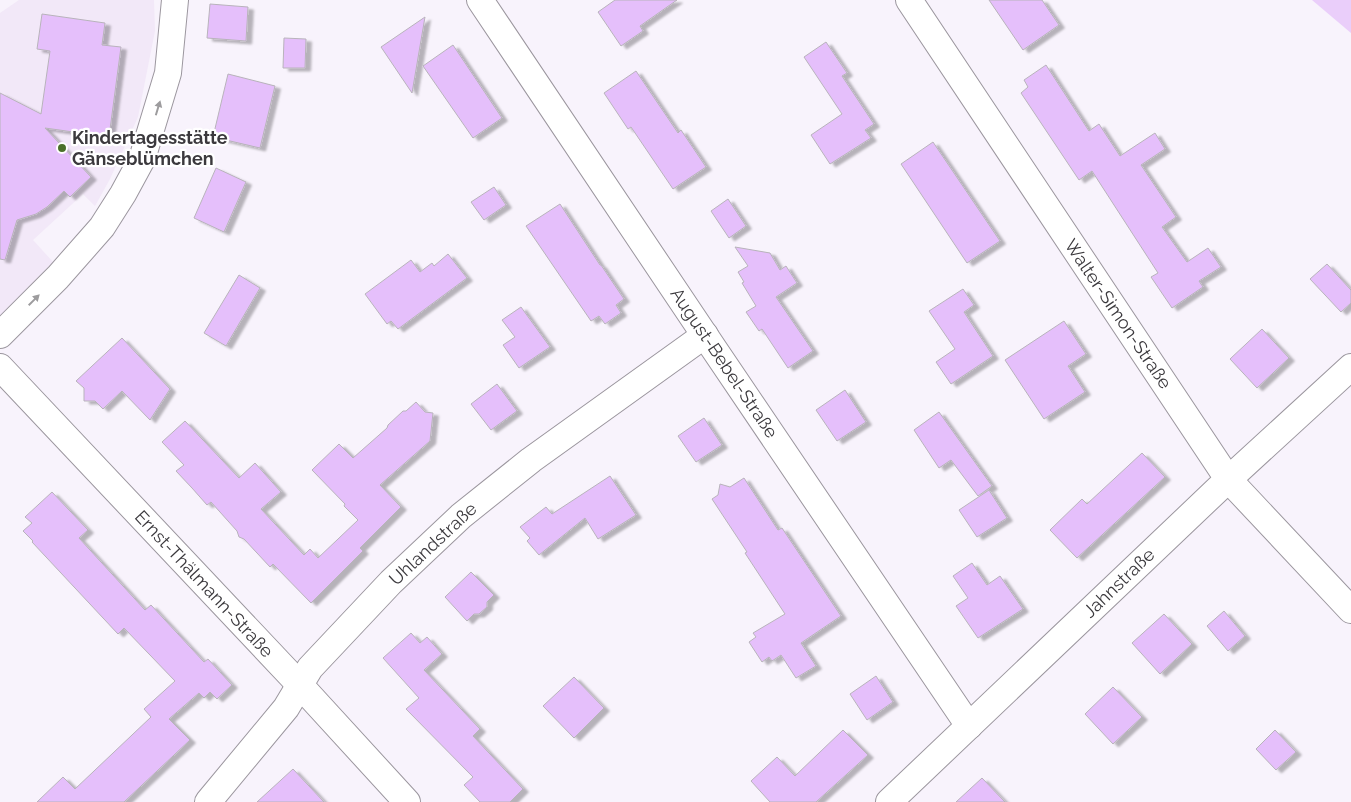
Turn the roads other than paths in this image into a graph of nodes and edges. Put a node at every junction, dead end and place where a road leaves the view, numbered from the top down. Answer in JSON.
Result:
{"nodes":[{"id":1,"x":175,"y":0,"type":"edge"},
{"id":2,"x":480,"y":0,"type":"edge"},
{"id":3,"x":909,"y":0,"type":"edge"},
{"id":4,"x":0,"y":335,"type":"edge"},
{"id":5,"x":705,"y":335,"type":"junction"},
{"id":6,"x":0,"y":367,"type":"edge"},
{"id":7,"x":1351,"y":367,"type":"edge"},
{"id":8,"x":1228,"y":480,"type":"junction"},
{"id":9,"x":1351,"y":610,"type":"edge"},
{"id":10,"x":299,"y":684,"type":"junction"},
{"id":11,"x":970,"y":726,"type":"junction"},
{"id":12,"x":208,"y":802,"type":"edge"},
{"id":13,"x":407,"y":802,"type":"edge"},
{"id":14,"x":889,"y":802,"type":"edge"}],
"edges":[{"from":4,"to":1,"type":"street","one_way":true},
{"from":2,"to":5,"type":"street","name":"August-Bebel-Straße"},
{"from":3,"to":8,"type":"street","name":"Walter-Simon-Straße"},
{"from":5,"to":10,"type":"street","name":"Uhlandstraße"},
{"from":5,"to":11,"type":"street","name":"August-Bebel-Straße"},
{"from":6,"to":10,"type":"street","name":"Ernst-Thälmann-Straße"},
{"from":7,"to":8,"type":"street","name":"Jahnstraße"},
{"from":8,"to":9,"type":"street","name":"Walter-Simon-Straße"},
{"from":8,"to":11,"type":"street","name":"Jahnstraße"},
{"from":10,"to":12,"type":"street","name":"Uhlandstraße"},
{"from":10,"to":13,"type":"street","name":"Ernst-Thälmann-Straße"},
{"from":11,"to":14,"type":"street","name":"Jahnstraße"}]}
